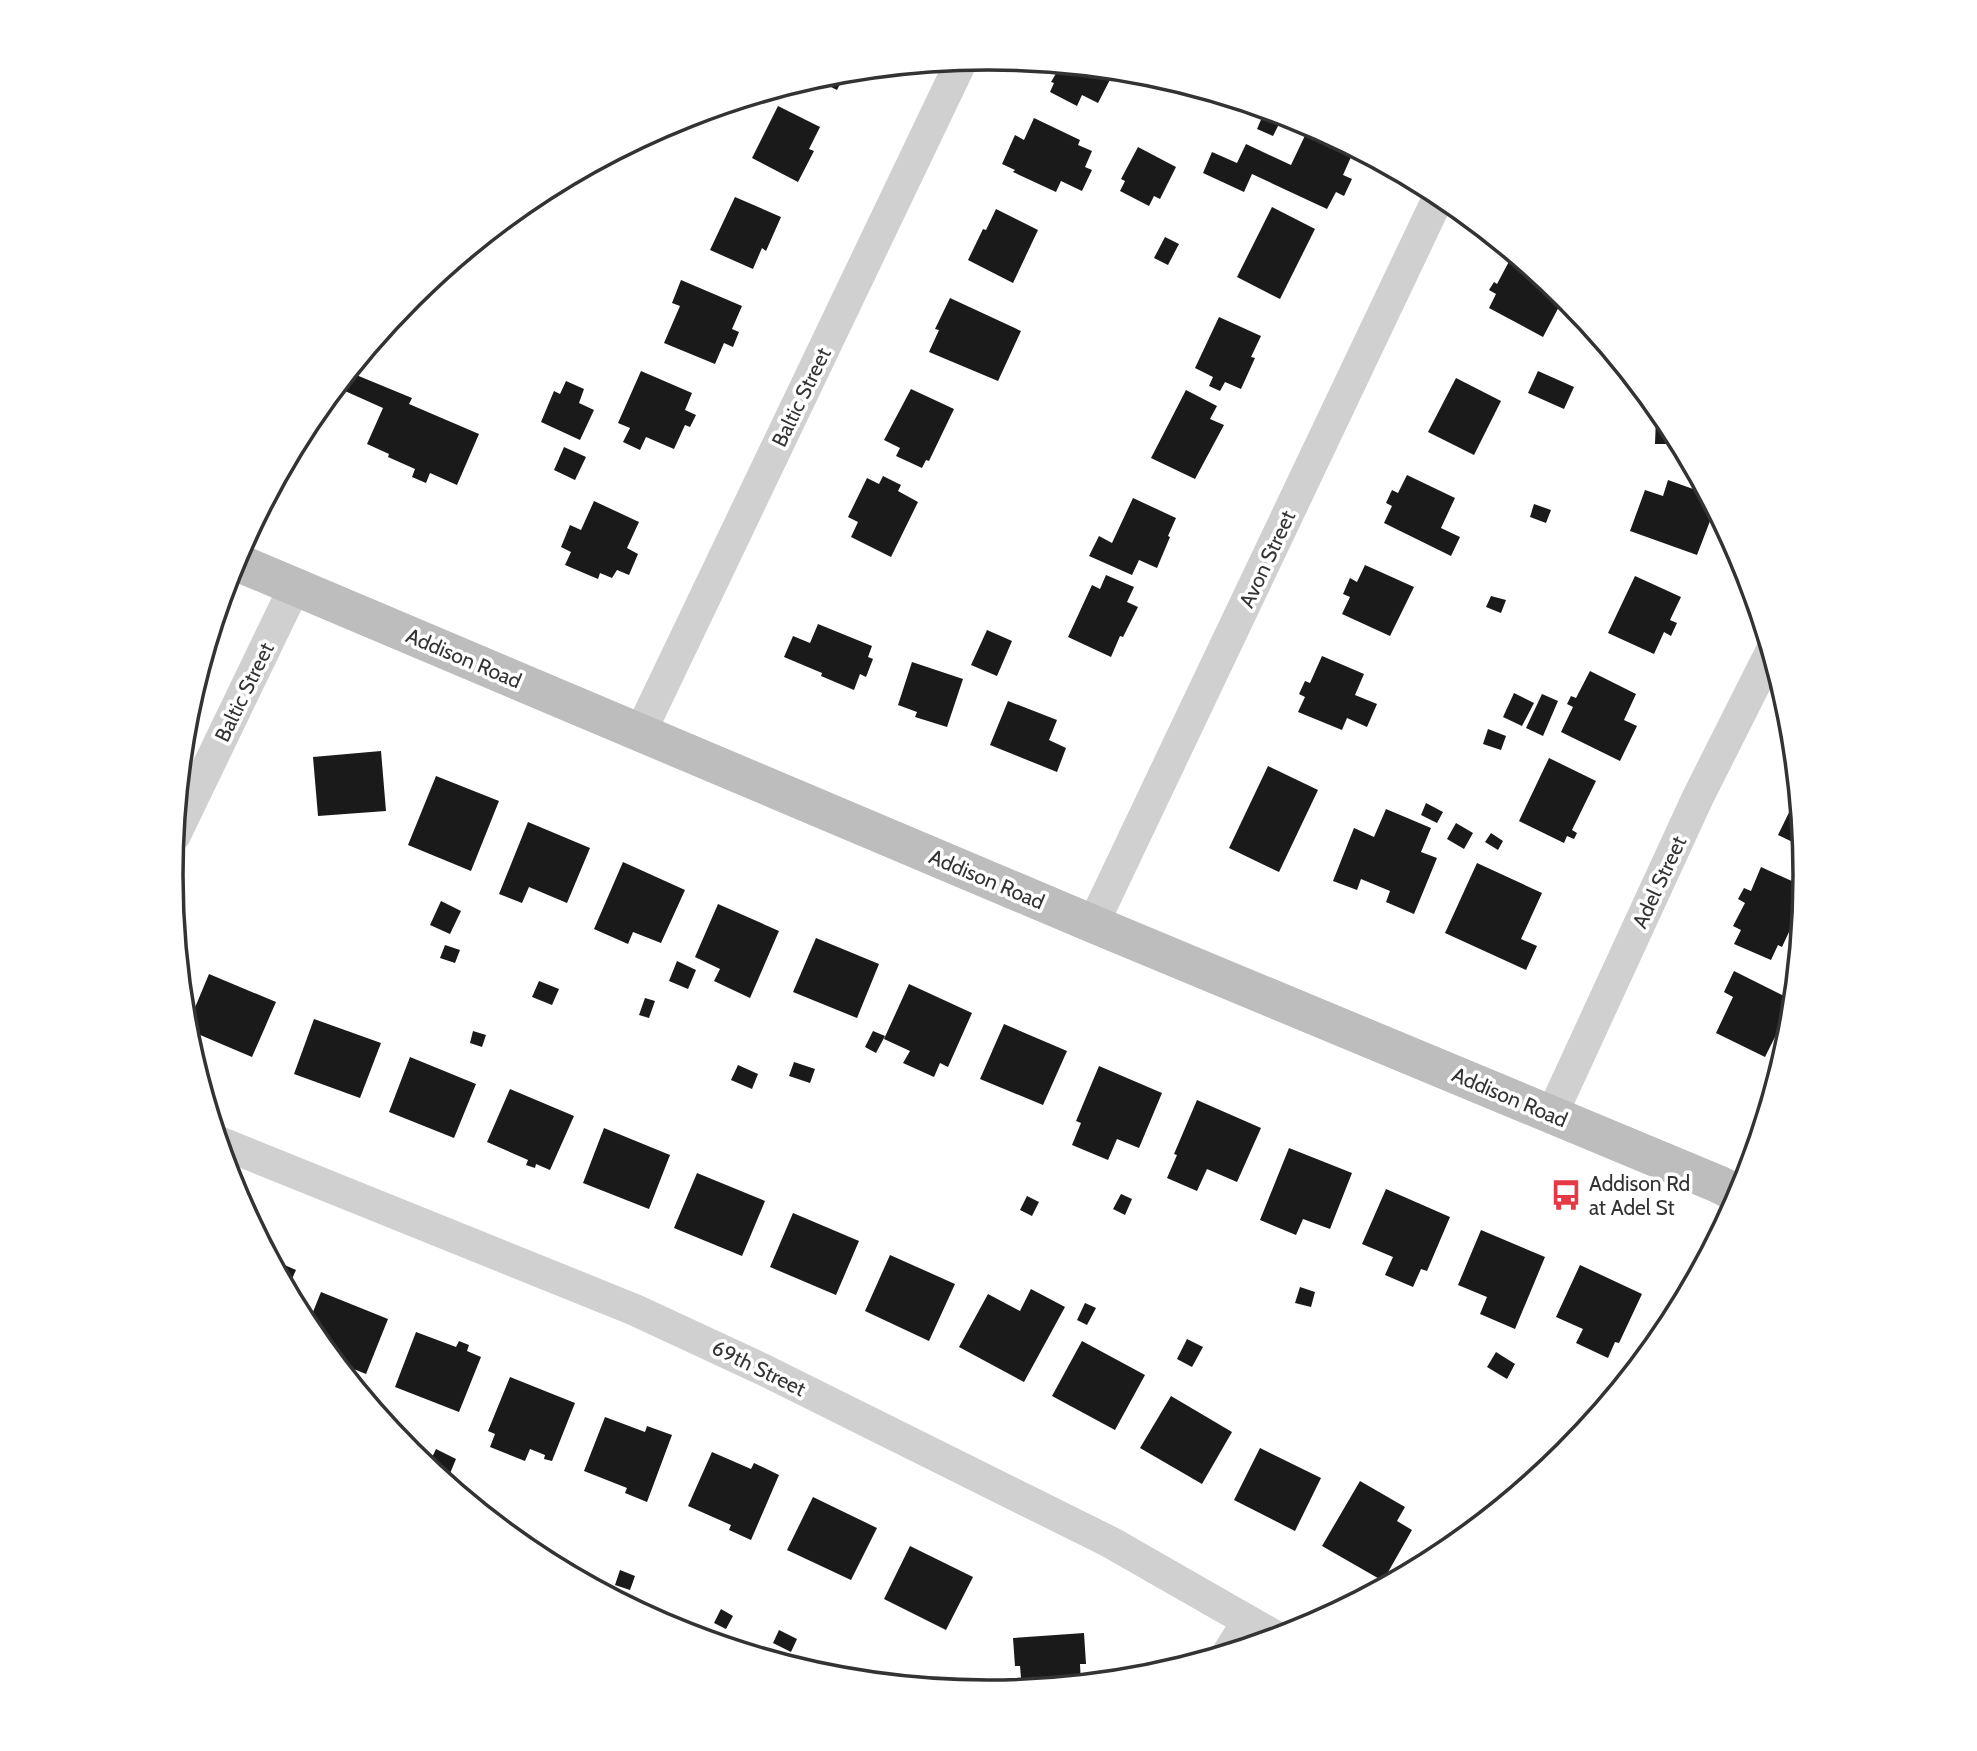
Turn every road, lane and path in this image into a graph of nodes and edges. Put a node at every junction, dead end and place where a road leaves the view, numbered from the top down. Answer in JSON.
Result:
{"nodes":[{"id":1,"x":957,"y":71,"type":"edge"},
{"id":2,"x":1435,"y":205,"type":"edge"},
{"id":3,"x":245,"y":565,"type":"edge"},
{"id":4,"x":295,"y":586,"type":"junction"},
{"id":5,"x":1766,"y":663,"type":"edge"},
{"id":6,"x":640,"y":733,"type":"junction"},
{"id":7,"x":186,"y":812,"type":"edge"},
{"id":8,"x":1093,"y":924,"type":"junction"},
{"id":9,"x":1552,"y":1114,"type":"junction"},
{"id":10,"x":231,"y":1147,"type":"edge"},
{"id":11,"x":1730,"y":1190,"type":"edge"},
{"id":12,"x":1248,"y":1621,"type":"junction"},
{"id":13,"x":1266,"y":1631,"type":"edge"},
{"id":14,"x":1235,"y":1642,"type":"edge"}],
"edges":[{"from":1,"to":6,"type":"street","name":"Baltic Street"},
{"from":2,"to":8,"type":"street","name":"Avon Street"},
{"from":3,"to":4,"type":"main road","name":"Addison Road"},
{"from":4,"to":6,"type":"main road","name":"Addison Road"},
{"from":4,"to":7,"type":"street","name":"Baltic Street"},
{"from":5,"to":9,"type":"street","name":"Adel Street"},
{"from":6,"to":8,"type":"main road","name":"Addison Road"},
{"from":8,"to":9,"type":"main road","name":"Addison Road"},
{"from":9,"to":11,"type":"main road","name":"Addison Road"},
{"from":10,"to":12,"type":"street","name":"69th Street"},
{"from":12,"to":13,"type":"street","name":"69th Street"},
{"from":12,"to":14,"type":"street"}]}
